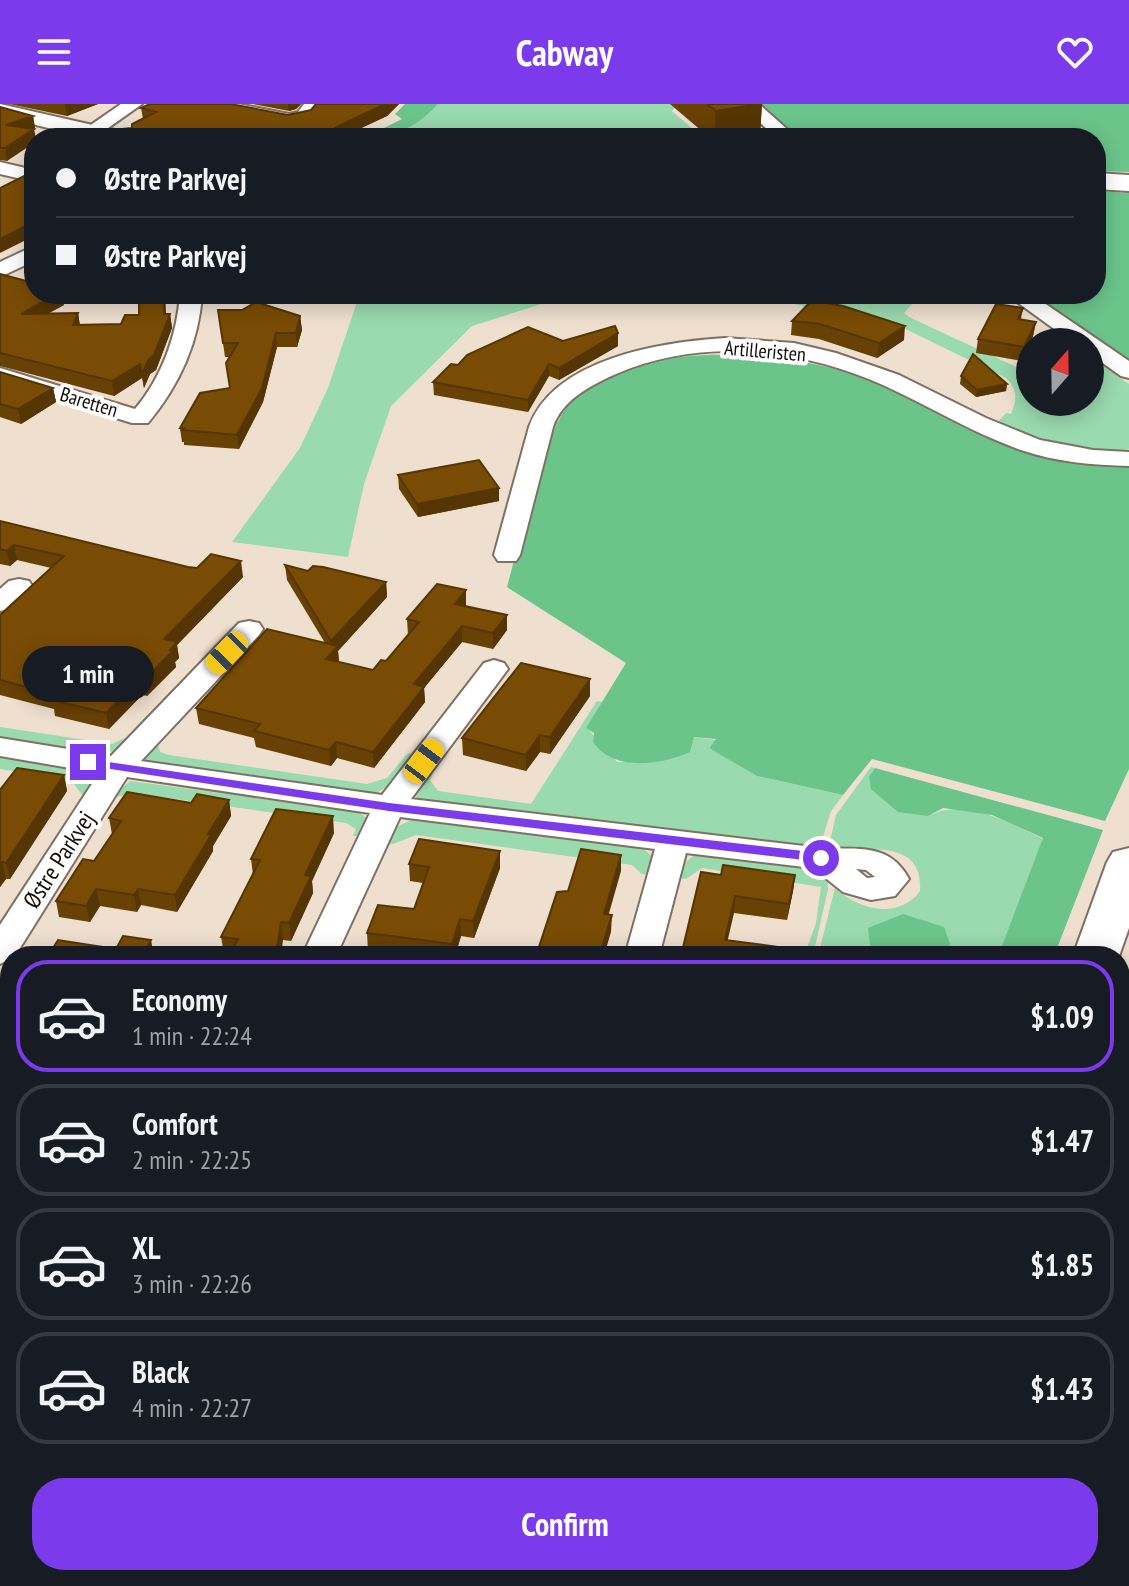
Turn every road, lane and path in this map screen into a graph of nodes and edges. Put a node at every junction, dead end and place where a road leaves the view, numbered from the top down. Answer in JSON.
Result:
{"nodes":[{"id":1,"x":133,"y":104,"type":"edge"},
{"id":2,"x":210,"y":104,"type":"edge"},
{"id":3,"x":314,"y":104,"type":"edge"},
{"id":4,"x":748,"y":104,"type":"edge"},
{"id":5,"x":0,"y":109,"type":"edge"},
{"id":6,"x":63,"y":128,"type":"edge"},
{"id":7,"x":97,"y":128,"type":"edge"},
{"id":8,"x":776,"y":128,"type":"edge"},
{"id":9,"x":0,"y":168,"type":"edge"},
{"id":10,"x":24,"y":172,"type":"edge"},
{"id":11,"x":1106,"y":182,"type":"edge"},
{"id":12,"x":1129,"y":183,"type":"edge"},
{"id":13,"x":24,"y":258,"type":"edge"},
{"id":14,"x":0,"y":271,"type":"edge"},
{"id":15,"x":189,"y":304,"type":"edge"},
{"id":16,"x":1031,"y":304,"type":"edge"},
{"id":17,"x":1066,"y":328,"type":"edge"},
{"id":18,"x":1104,"y":354,"type":"edge"},
{"id":19,"x":1129,"y":371,"type":"edge"},
{"id":20,"x":0,"y":375,"type":"edge"},
{"id":21,"x":1129,"y":459,"type":"edge"},
{"id":22,"x":507,"y":555,"type":"dead end"},
{"id":23,"x":249,"y":629,"type":"dead end"},
{"id":24,"x":494,"y":669,"type":"dead end"},
{"id":25,"x":0,"y":747,"type":"edge"},
{"id":26,"x":118,"y":767,"type":"junction"},
{"id":27,"x":389,"y":807,"type":"junction"},
{"id":28,"x":673,"y":842,"type":"junction"},
{"id":29,"x":821,"y":858,"type":"dead end"},
{"id":30,"x":1129,"y":862,"type":"edge"},
{"id":31,"x":4,"y":946,"type":"edge"},
{"id":32,"x":324,"y":946,"type":"edge"},
{"id":33,"x":645,"y":946,"type":"edge"},
{"id":34,"x":1100,"y":946,"type":"edge"}],
"edges":[{"from":1,"to":7,"type":"street"},
{"from":2,"to":3,"type":"street"},
{"from":4,"to":8,"type":"street"},
{"from":5,"to":6,"type":"street"},
{"from":9,"to":10,"type":"street"},
{"from":11,"to":12,"type":"street"},
{"from":13,"to":14,"type":"street"},
{"from":15,"to":20,"type":"street","name":"Baretten"},
{"from":16,"to":17,"type":"street"},
{"from":18,"to":19,"type":"street"},
{"from":21,"to":22,"type":"street","name":"Artilleristen"},
{"from":23,"to":26,"type":"street","name":"Østre Parkvej"},
{"from":24,"to":27,"type":"street"},
{"from":25,"to":26,"type":"street"},
{"from":26,"to":27,"type":"street"},
{"from":26,"to":31,"type":"street","name":"Østre Parkvej"},
{"from":27,"to":28,"type":"street"},
{"from":27,"to":32,"type":"street"},
{"from":28,"to":29,"type":"street"},
{"from":28,"to":33,"type":"street"},
{"from":30,"to":34,"type":"street"}]}
